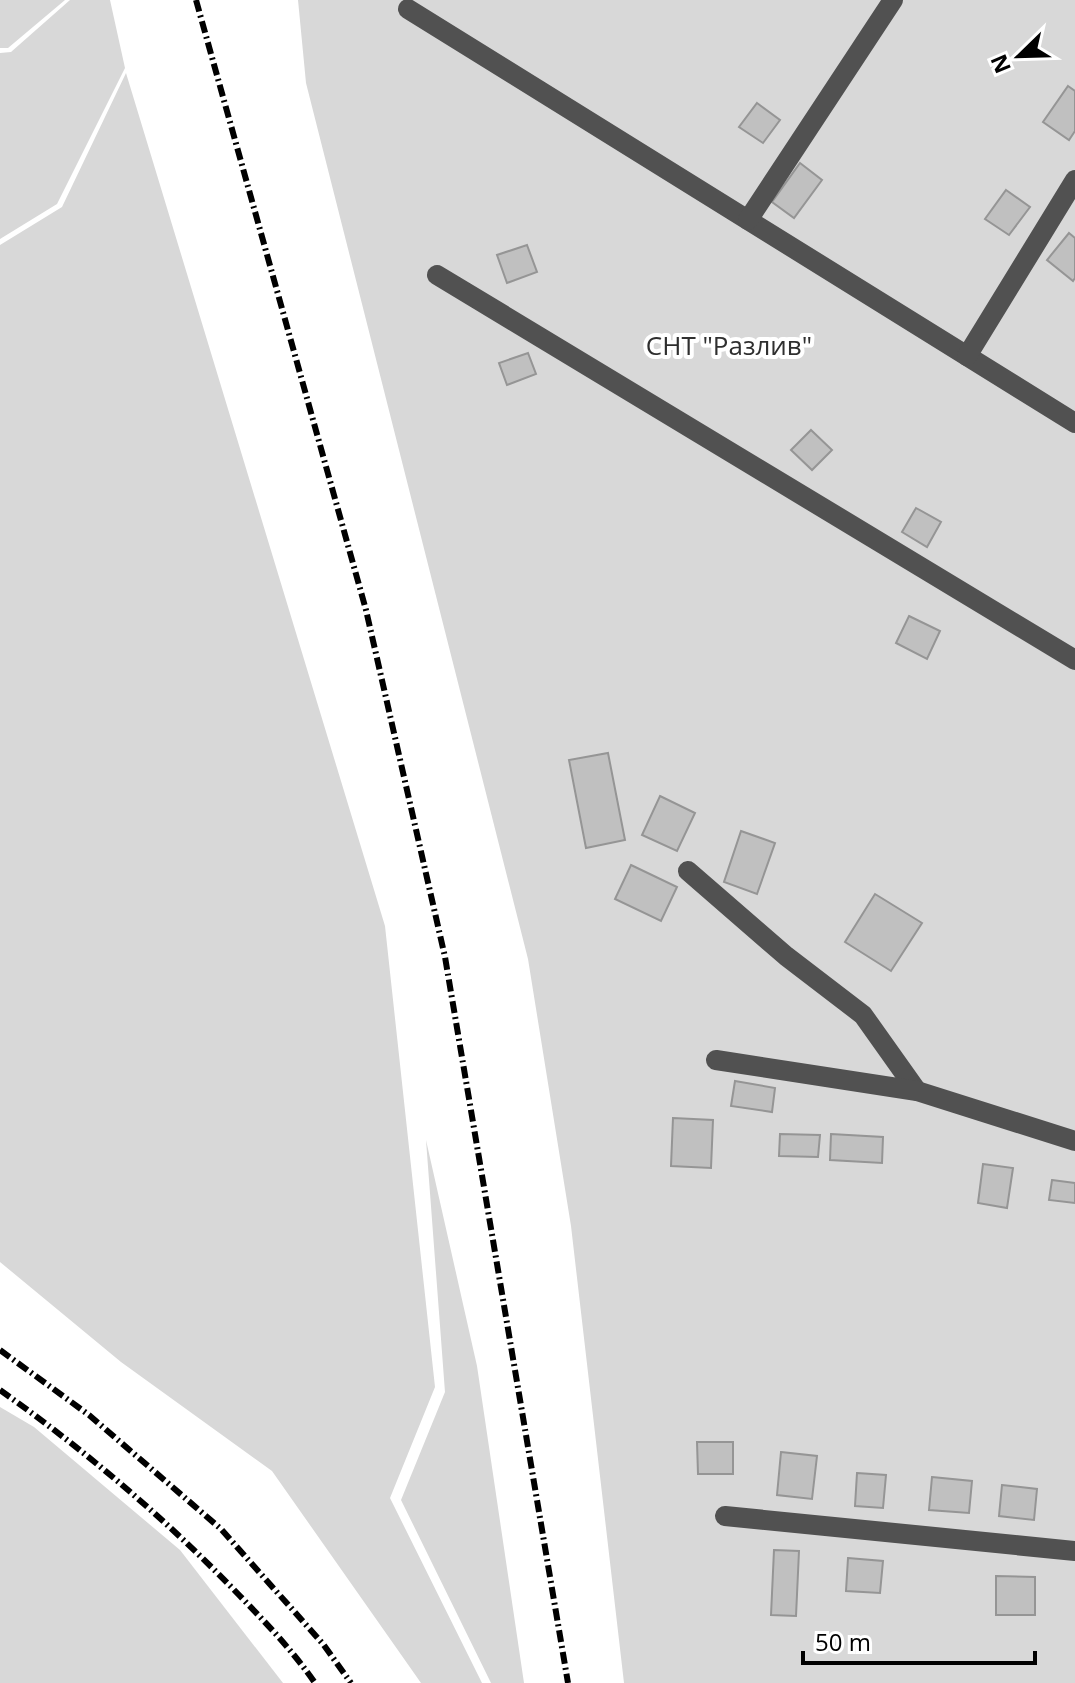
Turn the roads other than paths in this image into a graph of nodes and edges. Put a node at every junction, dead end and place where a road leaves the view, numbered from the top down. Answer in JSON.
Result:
{"nodes":[{"id":1,"x":893,"y":0,"type":"edge"},
{"id":2,"x":408,"y":9,"type":"dead end"},
{"id":3,"x":1075,"y":180,"type":"edge"},
{"id":4,"x":748,"y":220,"type":"junction"},
{"id":5,"x":437,"y":275,"type":"dead end"},
{"id":6,"x":967,"y":356,"type":"junction"},
{"id":7,"x":1075,"y":423,"type":"edge"},
{"id":8,"x":1075,"y":660,"type":"edge"},
{"id":9,"x":688,"y":871,"type":"dead end"},
{"id":10,"x":716,"y":1060,"type":"dead end"},
{"id":11,"x":917,"y":1091,"type":"junction"},
{"id":12,"x":1075,"y":1141,"type":"edge"},
{"id":13,"x":725,"y":1516,"type":"dead end"},
{"id":14,"x":1075,"y":1551,"type":"edge"}],
"edges":[{"from":1,"to":4,"type":"lane"},
{"from":2,"to":4,"type":"lane"},
{"from":3,"to":6,"type":"lane"},
{"from":4,"to":6,"type":"lane"},
{"from":5,"to":8,"type":"lane"},
{"from":6,"to":7,"type":"lane"},
{"from":9,"to":11,"type":"lane"},
{"from":10,"to":11,"type":"lane"},
{"from":11,"to":12,"type":"lane"},
{"from":13,"to":14,"type":"lane"}]}
